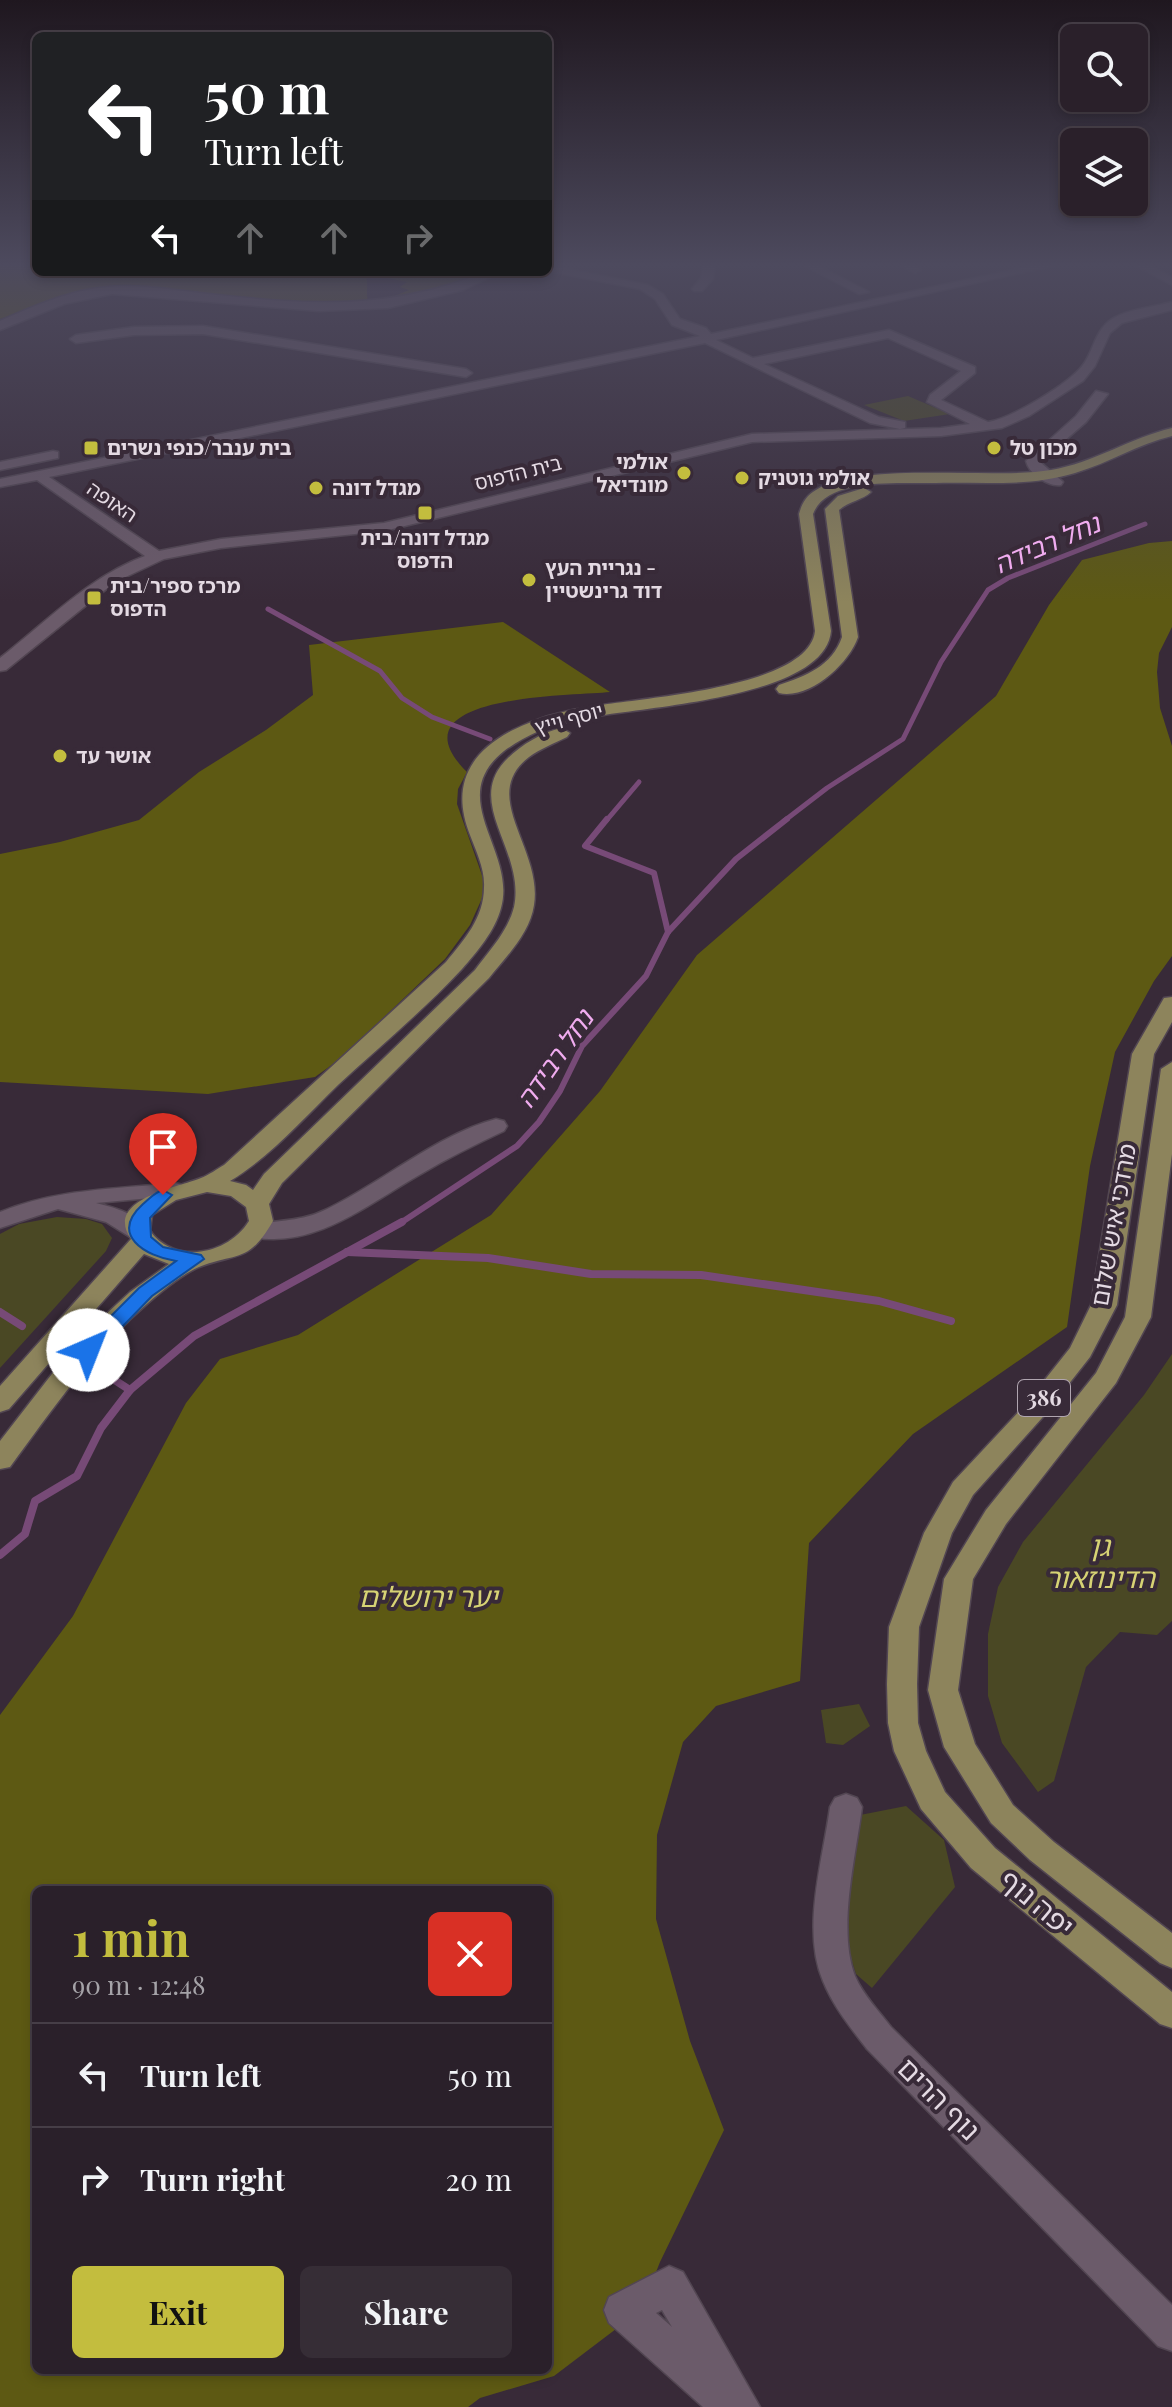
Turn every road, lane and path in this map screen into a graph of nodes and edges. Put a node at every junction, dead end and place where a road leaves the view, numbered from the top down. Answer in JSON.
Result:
{"nodes":[{"id":1,"x":447,"y":377,"type":"edge"},
{"id":2,"x":470,"y":377,"type":"edge"},
{"id":3,"x":786,"y":377,"type":"edge"},
{"id":4,"x":961,"y":377,"type":"edge"},
{"id":5,"x":1075,"y":377,"type":"edge"},
{"id":6,"x":444,"y":378,"type":"joint"},
{"id":7,"x":1071,"y":381,"type":"junction"},
{"id":8,"x":376,"y":392,"type":"dead end"},
{"id":9,"x":964,"y":417,"type":"junction"},
{"id":10,"x":987,"y":427,"type":"junction"},
{"id":11,"x":1172,"y":432,"type":"edge"},
{"id":12,"x":1172,"y":441,"type":"edge"},
{"id":13,"x":62,"y":453,"type":"dead end"},
{"id":14,"x":0,"y":466,"type":"edge"},
{"id":15,"x":1048,"y":472,"type":"junction"},
{"id":16,"x":44,"y":480,"type":"dead end"},
{"id":17,"x":0,"y":483,"type":"edge"},
{"id":18,"x":157,"y":557,"type":"junction"},
{"id":19,"x":0,"y":666,"type":"edge"},
{"id":20,"x":1172,"y":1003,"type":"edge"},
{"id":21,"x":1172,"y":1069,"type":"edge"},
{"id":22,"x":496,"y":1126,"type":"dead end"},
{"id":23,"x":207,"y":1185,"type":"junction"},
{"id":24,"x":175,"y":1190,"type":"junction"},
{"id":25,"x":257,"y":1204,"type":"junction"},
{"id":26,"x":0,"y":1221,"type":"edge"},
{"id":27,"x":258,"y":1231,"type":"junction"},
{"id":28,"x":141,"y":1236,"type":"junction"},
{"id":29,"x":195,"y":1259,"type":"junction"},
{"id":30,"x":0,"y":1403,"type":"edge"},
{"id":31,"x":0,"y":1460,"type":"edge"},
{"id":32,"x":960,"y":1747,"type":"joint"},
{"id":33,"x":920,"y":1777,"type":"joint"},
{"id":34,"x":846,"y":1807,"type":"dead end"},
{"id":35,"x":1168,"y":1947,"type":"edge"},
{"id":36,"x":1170,"y":2010,"type":"edge"},
{"id":37,"x":1172,"y":2332,"type":"edge"},
{"id":38,"x":733,"y":2407,"type":"edge"},
{"id":39,"x":740,"y":2407,"type":"edge"}],
"edges":[{"from":1,"to":6,"type":"street"},
{"from":2,"to":17,"type":"street"},
{"from":3,"to":9,"type":"street"},
{"from":4,"to":9,"type":"street"},
{"from":5,"to":7,"type":"street","name":"בית הדפוס"},
{"from":6,"to":8,"type":"street"},
{"from":7,"to":10,"type":"street","name":"בית הדפוס"},
{"from":7,"to":15,"type":"street"},
{"from":9,"to":10,"type":"street"},
{"from":10,"to":18,"type":"street","name":"בית הדפוס"},
{"from":11,"to":15,"type":"main road"},
{"from":12,"to":15,"type":"main road"},
{"from":13,"to":14,"type":"street"},
{"from":15,"to":23,"type":"main road","name":"יוסף וייץ"},
{"from":15,"to":25,"type":"main road","name":"יוסף וייץ"},
{"from":16,"to":18,"type":"street","name":"האופה"},
{"from":18,"to":19,"type":"street","name":"בית הדפוס"},
{"from":20,"to":33,"type":"main road","name":"מרדכי איש שלום","number":"386"},
{"from":21,"to":32,"type":"main road","name":"מרדכי איש שלום","number":"386"},
{"from":22,"to":27,"type":"street"},
{"from":23,"to":24,"type":"main road"},
{"from":23,"to":25,"type":"main road"},
{"from":24,"to":26,"type":"street"},
{"from":24,"to":28,"type":"main road"},
{"from":25,"to":27,"type":"main road"},
{"from":26,"to":28,"type":"street"},
{"from":27,"to":29,"type":"main road"},
{"from":28,"to":29,"type":"main road"},
{"from":28,"to":30,"type":"main road"},
{"from":29,"to":31,"type":"main road"},
{"from":32,"to":35,"type":"main road","name":"יפה נוף","number":"386"},
{"from":33,"to":36,"type":"main road","name":"יפה נוף","number":"386"},
{"from":34,"to":37,"type":"street","name":"נוף הרים"},
{"from":38,"to":39,"type":"street"}]}
